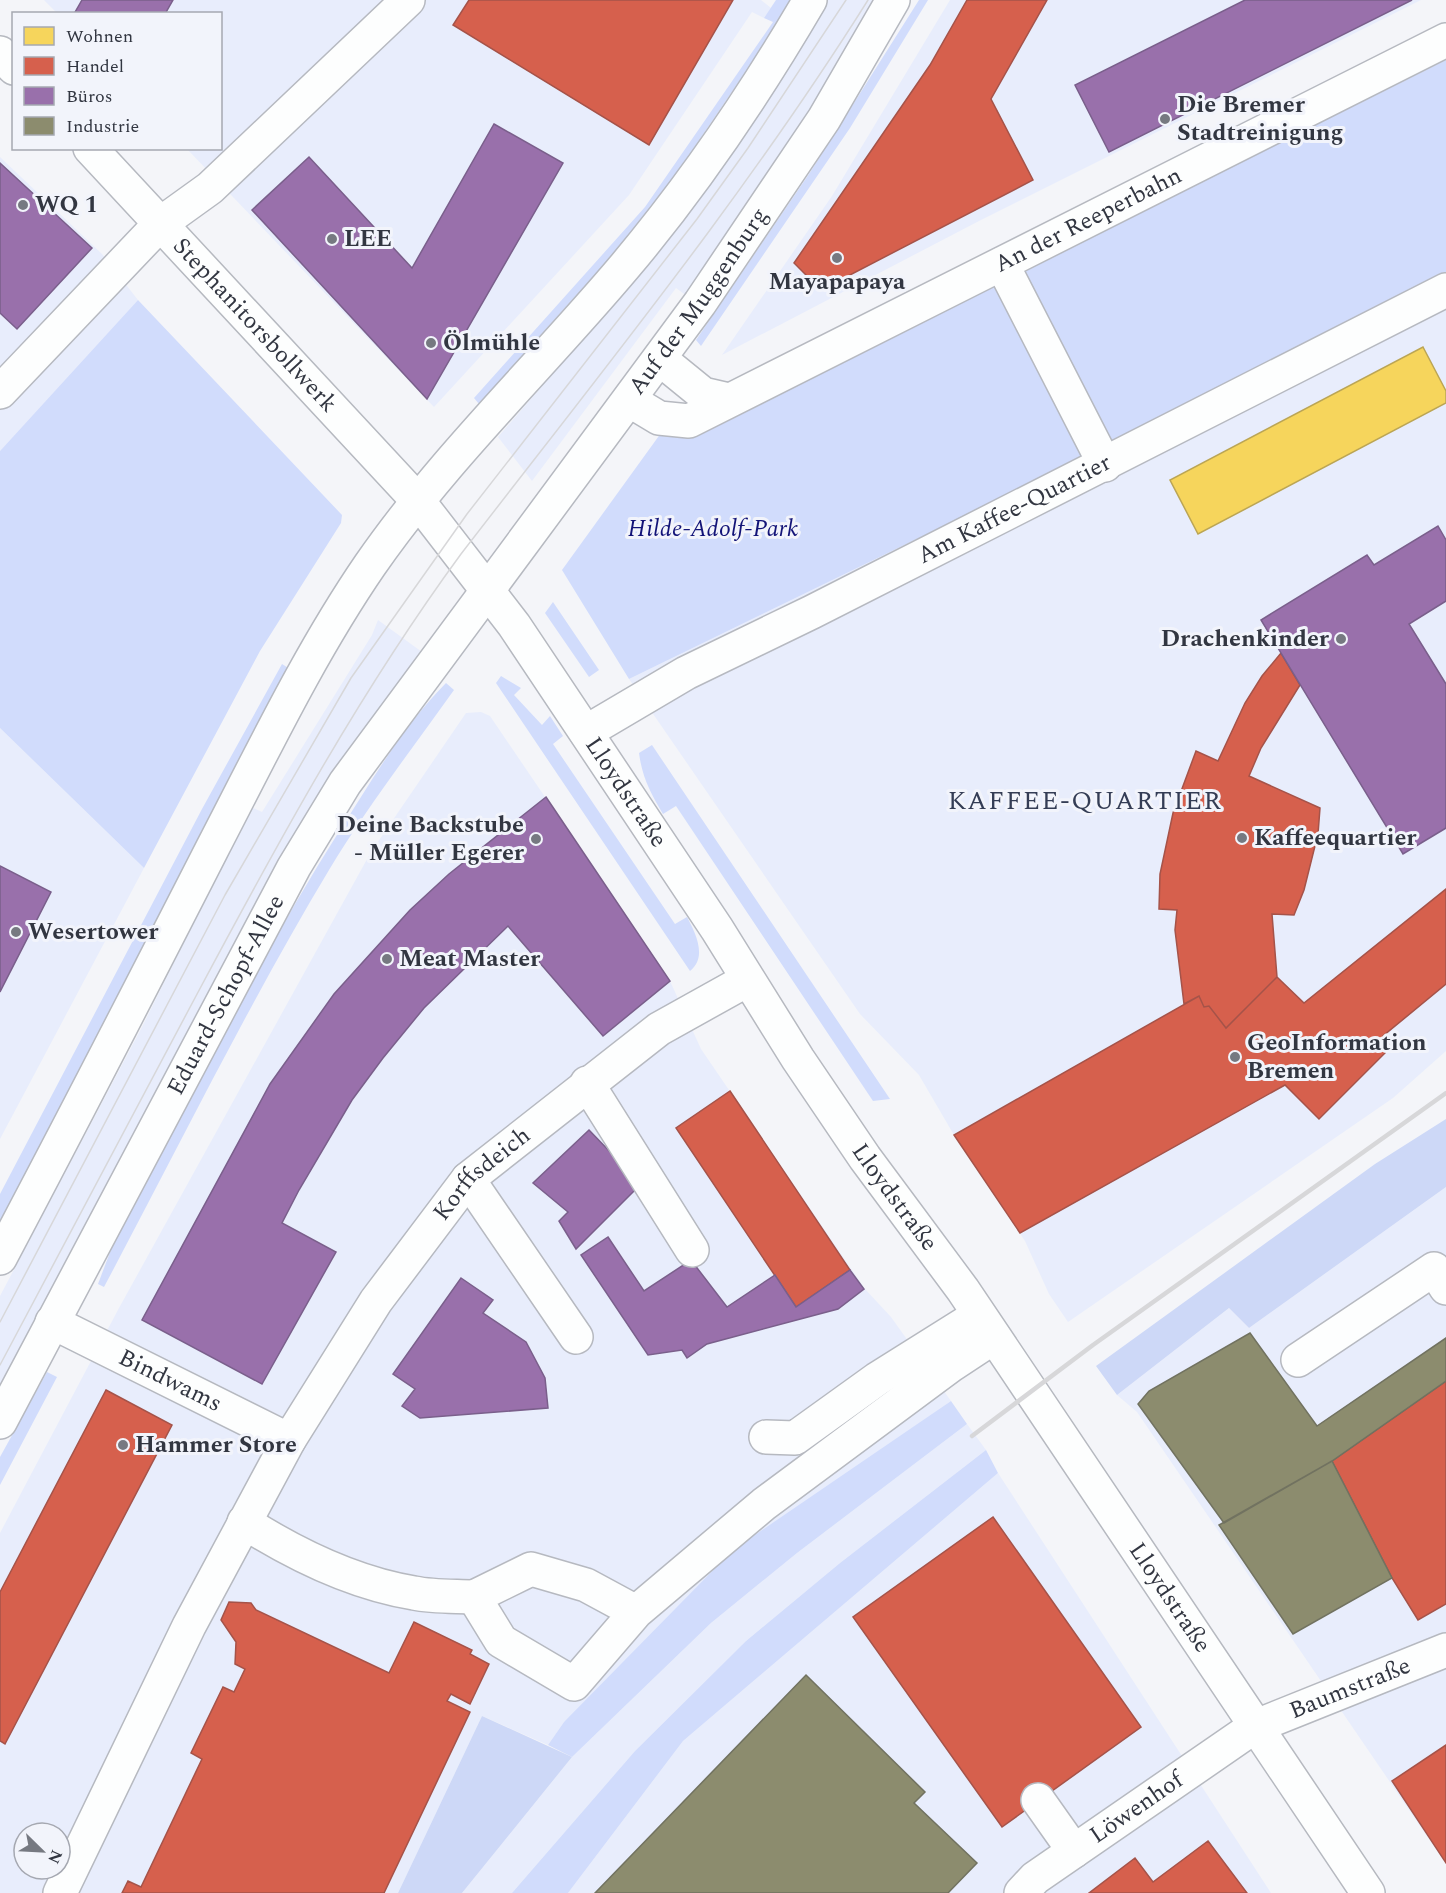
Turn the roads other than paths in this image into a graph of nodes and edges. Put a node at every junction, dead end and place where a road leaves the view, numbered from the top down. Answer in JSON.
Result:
{"nodes":[{"id":1,"x":408,"y":0,"type":"edge"},
{"id":2,"x":810,"y":0,"type":"edge"},
{"id":3,"x":893,"y":0,"type":"edge"},
{"id":4,"x":1446,"y":40,"type":"edge"},
{"id":5,"x":92,"y":150,"type":"edge"},
{"id":6,"x":160,"y":224,"type":"junction"},
{"id":7,"x":1002,"y":264,"type":"junction"},
{"id":8,"x":1446,"y":291,"type":"edge"},
{"id":9,"x":660,"y":359,"type":"junction"},
{"id":10,"x":0,"y":392,"type":"edge"},
{"id":11,"x":629,"y":400,"type":"junction"},
{"id":12,"x":729,"y":400,"type":"junction"},
{"id":13,"x":1105,"y":465,"type":"junction"},
{"id":14,"x":419,"y":502,"type":"junction"},
{"id":15,"x":487,"y":589,"type":"junction"},
{"id":16,"x":586,"y":732,"type":"junction"},
{"id":17,"x":747,"y":980,"type":"junction"},
{"id":18,"x":587,"y":1083,"type":"junction"},
{"id":19,"x":468,"y":1179,"type":"junction"},
{"id":20,"x":692,"y":1250,"type":"dead end"},
{"id":21,"x":0,"y":1258,"type":"edge"},
{"id":22,"x":1446,"y":1288,"type":"edge"},
{"id":23,"x":52,"y":1322,"type":"junction"},
{"id":24,"x":987,"y":1326,"type":"junction"},
{"id":25,"x":576,"y":1337,"type":"dead end"},
{"id":26,"x":1298,"y":1360,"type":"dead end"},
{"id":27,"x":0,"y":1422,"type":"edge"},
{"id":28,"x":766,"y":1437,"type":"dead end"},
{"id":29,"x":289,"y":1440,"type":"junction"},
{"id":30,"x":244,"y":1522,"type":"junction"},
{"id":31,"x":474,"y":1597,"type":"junction"},
{"id":32,"x":636,"y":1612,"type":"junction"},
{"id":33,"x":1446,"y":1650,"type":"edge"},
{"id":34,"x":1254,"y":1727,"type":"junction"},
{"id":35,"x":1038,"y":1800,"type":"dead end"},
{"id":36,"x":1074,"y":1851,"type":"junction"},
{"id":37,"x":60,"y":1893,"type":"edge"},
{"id":38,"x":1021,"y":1893,"type":"edge"},
{"id":39,"x":1368,"y":1893,"type":"edge"}],
"edges":[{"from":1,"to":6,"type":"street"},
{"from":2,"to":14,"type":"street"},
{"from":3,"to":9,"type":"street","name":"Auf der Muggenburg"},
{"from":4,"to":7,"type":"street","name":"An der Reeperbahn"},
{"from":5,"to":6,"type":"street","name":"Stephanitorsbollwerk"},
{"from":6,"to":10,"type":"street"},
{"from":6,"to":14,"type":"street","name":"Stephanitorsbollwerk"},
{"from":7,"to":12,"type":"street","name":"An der Reeperbahn"},
{"from":7,"to":13,"type":"street"},
{"from":8,"to":13,"type":"street","name":"Am Kaffee-Quartier"},
{"from":9,"to":11,"type":"street","name":"Auf der Muggenburg"},
{"from":9,"to":12,"type":"street"},
{"from":11,"to":12,"type":"street","name":"An der Reeperbahn"},
{"from":11,"to":15,"type":"street","name":"Auf der Muggenburg"},
{"from":13,"to":16,"type":"street","name":"Am Kaffee-Quartier"},
{"from":14,"to":15,"type":"street","name":"Lloydstraße"},
{"from":14,"to":21,"type":"street"},
{"from":15,"to":16,"type":"street","name":"Lloydstraße"},
{"from":15,"to":23,"type":"street","name":"Eduard-Schopf-Allee"},
{"from":16,"to":17,"type":"street","name":"Lloydstraße"},
{"from":17,"to":18,"type":"street","name":"Korffsdeich"},
{"from":17,"to":24,"type":"street","name":"Lloydstraße"},
{"from":18,"to":19,"type":"street","name":"Korffsdeich"},
{"from":18,"to":20,"type":"street"},
{"from":19,"to":25,"type":"street"},
{"from":19,"to":29,"type":"street","name":"Korffsdeich"},
{"from":22,"to":26,"type":"street"},
{"from":23,"to":27,"type":"street","name":"Eduard-Schopf-Allee"},
{"from":23,"to":29,"type":"street","name":"Bindwams"},
{"from":24,"to":28,"type":"street"},
{"from":24,"to":32,"type":"street"},
{"from":24,"to":34,"type":"street","name":"Lloydstraße"},
{"from":29,"to":30,"type":"street","name":"Korffsdeich"},
{"from":30,"to":31,"type":"street"},
{"from":30,"to":37,"type":"street","name":"Korffsdeich"},
{"from":31,"to":32,"type":"street"},
{"from":31,"to":32,"type":"street"},
{"from":33,"to":34,"type":"street","name":"Baumstraße"},
{"from":34,"to":36,"type":"street","name":"Löwenhof"},
{"from":34,"to":39,"type":"street","name":"Lloydstraße"},
{"from":35,"to":36,"type":"street"},
{"from":36,"to":38,"type":"street","name":"Löwenhof"}]}
